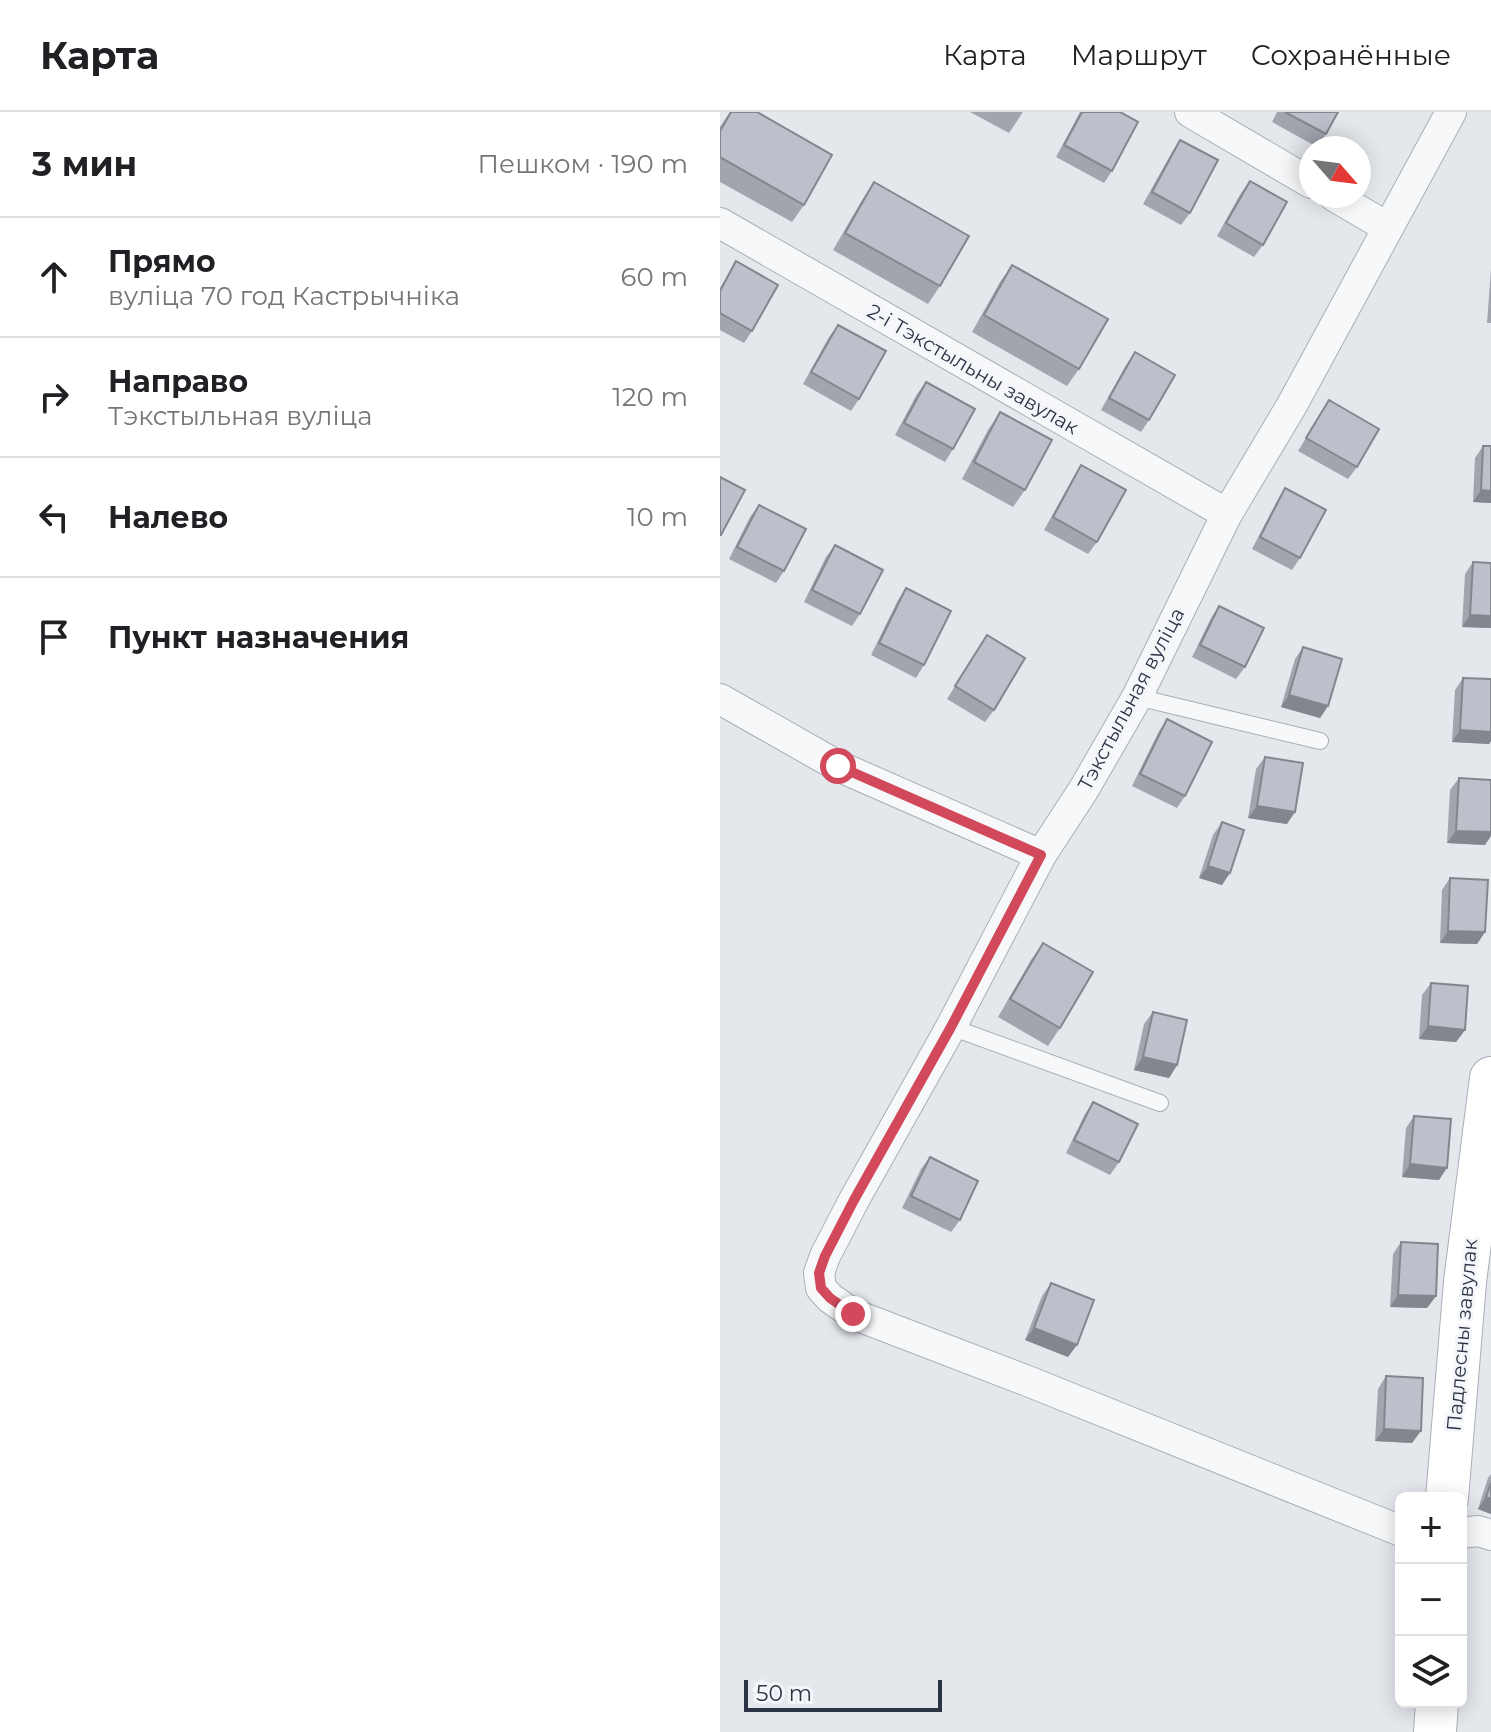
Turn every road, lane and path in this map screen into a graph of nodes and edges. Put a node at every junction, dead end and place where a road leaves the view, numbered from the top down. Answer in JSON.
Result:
{"nodes":[{"id":1,"x":1190,"y":112,"type":"edge"},
{"id":2,"x":1451,"y":112,"type":"edge"},
{"id":3,"x":1299,"y":176,"type":"edge"},
{"id":4,"x":1355,"y":208,"type":"edge"},
{"id":5,"x":720,"y":223,"type":"edge"},
{"id":6,"x":1387,"y":227,"type":"junction"},
{"id":7,"x":1227,"y":514,"type":"junction"},
{"id":8,"x":1137,"y":697,"type":"junction"},
{"id":9,"x":720,"y":699,"type":"edge"},
{"id":10,"x":1320,"y":741,"type":"dead end"},
{"id":11,"x":1041,"y":855,"type":"junction"},
{"id":12,"x":951,"y":1027,"type":"junction"},
{"id":13,"x":1490,"y":1089,"type":"edge"},
{"id":14,"x":1160,"y":1103,"type":"dead end"},
{"id":15,"x":1448,"y":1492,"type":"edge"},
{"id":16,"x":1395,"y":1529,"type":"edge"},
{"id":17,"x":1467,"y":1532,"type":"edge"},
{"id":18,"x":1491,"y":1535,"type":"edge"},
{"id":19,"x":1437,"y":1708,"type":"edge"},
{"id":20,"x":1435,"y":1732,"type":"edge"}],
"edges":[{"from":1,"to":3,"type":"street"},
{"from":2,"to":6,"type":"street","name":"Тэкстыльная вуліца"},
{"from":4,"to":6,"type":"street"},
{"from":5,"to":7,"type":"street","name":"2-і Тэкстыльны завулак"},
{"from":6,"to":7,"type":"street","name":"Тэкстыльная вуліца"},
{"from":7,"to":8,"type":"street","name":"Тэкстыльная вуліца"},
{"from":8,"to":10,"type":"lane"},
{"from":8,"to":11,"type":"street","name":"Тэкстыльная вуліца"},
{"from":9,"to":11,"type":"street"},
{"from":11,"to":12,"type":"street","name":"Тэкстыльная вуліца"},
{"from":12,"to":14,"type":"lane"},
{"from":12,"to":16,"type":"street","name":"Тэкстыльная вуліца"},
{"from":13,"to":15,"type":"street","name":"Падлесны завулак"},
{"from":17,"to":18,"type":"street"},
{"from":19,"to":20,"type":"street"}]}
